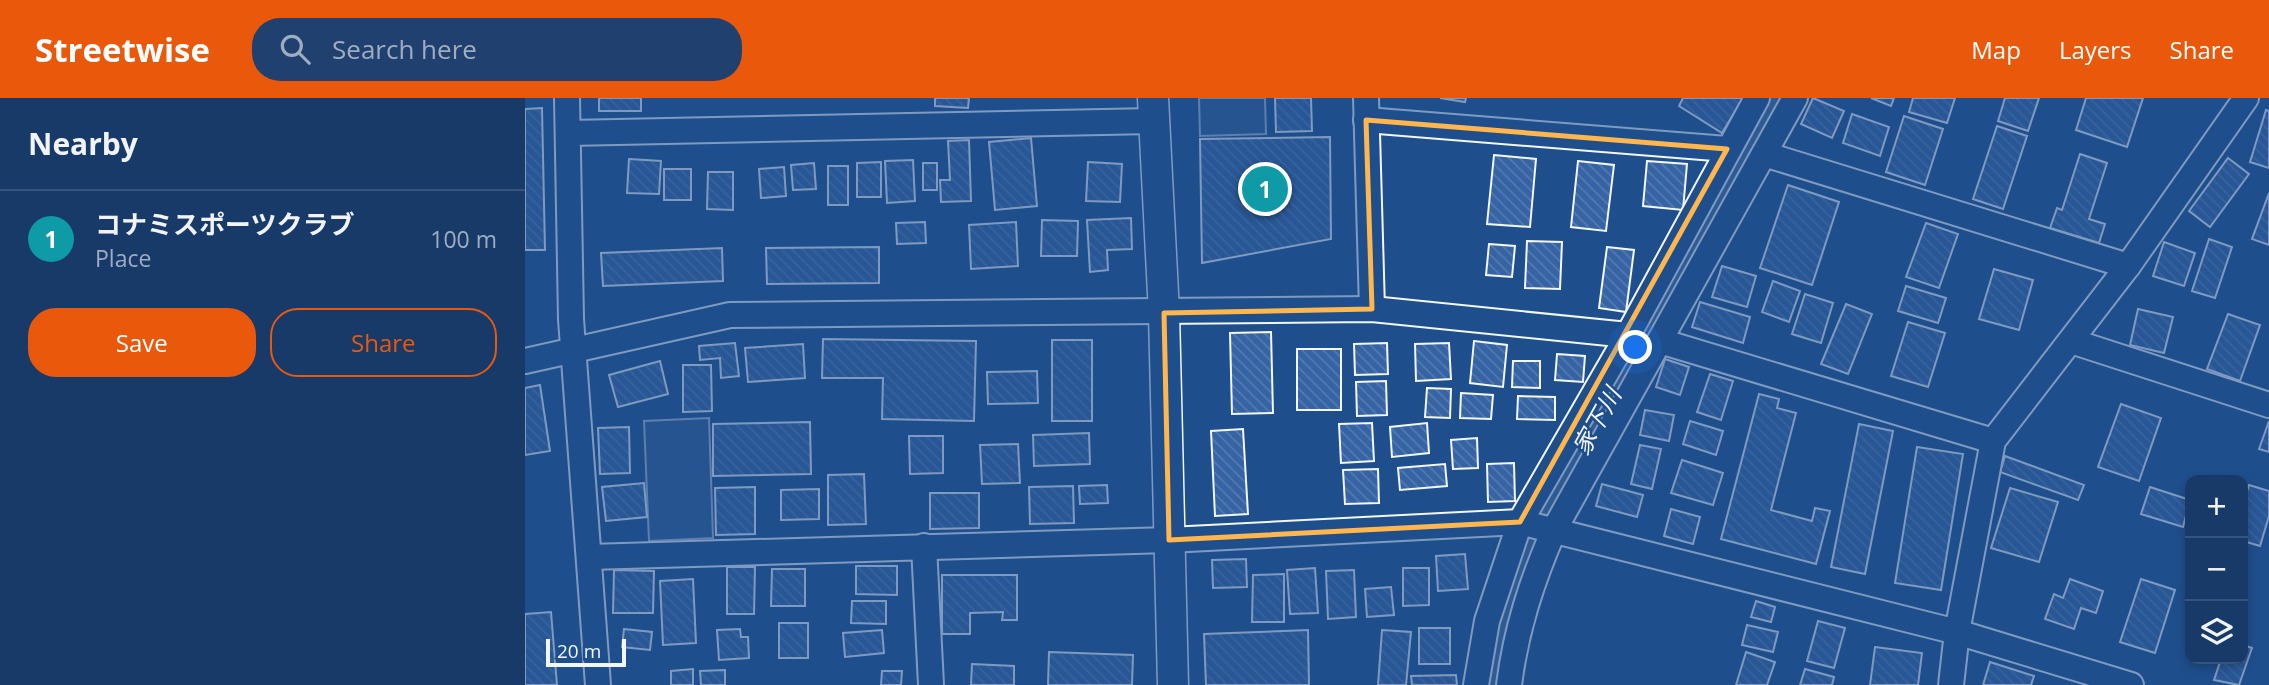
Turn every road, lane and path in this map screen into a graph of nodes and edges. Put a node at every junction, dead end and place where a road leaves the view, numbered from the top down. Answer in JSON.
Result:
{"nodes":[{"id":1,"x":567,"y":98,"type":"edge"},
{"id":2,"x":1756,"y":98,"type":"edge"},
{"id":3,"x":1795,"y":98,"type":"edge"},
{"id":4,"x":2246,"y":98,"type":"edge"},
{"id":5,"x":1366,"y":109,"type":"edge"},
{"id":6,"x":1153,"y":110,"type":"edge"},
{"id":7,"x":568,"y":133,"type":"junction"},
{"id":8,"x":1727,"y":149,"type":"junction"},
{"id":9,"x":1764,"y":154,"type":"junction"},
{"id":10,"x":2129,"y":266,"type":"junction"},
{"id":11,"x":1373,"y":309,"type":"junction"},
{"id":12,"x":1164,"y":313,"type":"junction"},
{"id":13,"x":1627,"y":335,"type":"junction"},
{"id":14,"x":1660,"y":341,"type":"junction"},
{"id":15,"x":2071,"y":341,"type":"junction"},
{"id":16,"x":575,"y":348,"type":"junction"},
{"id":17,"x":525,"y":360,"type":"edge"},
{"id":18,"x":2269,"y":405,"type":"edge"},
{"id":19,"x":1993,"y":441,"type":"junction"},
{"id":20,"x":1520,"y":522,"type":"junction"},
{"id":21,"x":1554,"y":530,"type":"junction"},
{"id":22,"x":1168,"y":540,"type":"junction"},
{"id":23,"x":924,"y":546,"type":"junction"},
{"id":24,"x":589,"y":558,"type":"junction"},
{"id":25,"x":1957,"y":632,"type":"junction"},
{"id":26,"x":598,"y":685,"type":"edge"},
{"id":27,"x":931,"y":685,"type":"edge"},
{"id":28,"x":1173,"y":685,"type":"edge"},
{"id":29,"x":1476,"y":685,"type":"edge"},
{"id":30,"x":1509,"y":685,"type":"edge"},
{"id":31,"x":1951,"y":685,"type":"edge"},
{"id":32,"x":2131,"y":685,"type":"edge"}],
"edges":[{"from":1,"to":7,"type":"street"},
{"from":2,"to":8,"type":"street"},
{"from":3,"to":9,"type":"street"},
{"from":4,"to":10,"type":"street"},
{"from":5,"to":8,"type":"street"},
{"from":5,"to":11,"type":"street"},
{"from":6,"to":7,"type":"street"},
{"from":6,"to":12,"type":"street"},
{"from":7,"to":16,"type":"street"},
{"from":8,"to":13,"type":"street"},
{"from":9,"to":10,"type":"street"},
{"from":9,"to":14,"type":"street"},
{"from":10,"to":15,"type":"street"},
{"from":11,"to":12,"type":"street"},
{"from":11,"to":13,"type":"street"},
{"from":12,"to":16,"type":"street"},
{"from":12,"to":22,"type":"street"},
{"from":13,"to":20,"type":"street"},
{"from":14,"to":19,"type":"street"},
{"from":14,"to":21,"type":"street"},
{"from":15,"to":18,"type":"street"},
{"from":15,"to":19,"type":"street"},
{"from":16,"to":17,"type":"street"},
{"from":16,"to":24,"type":"street"},
{"from":19,"to":25,"type":"street"},
{"from":20,"to":21,"type":"street"},
{"from":20,"to":22,"type":"street"},
{"from":20,"to":29,"type":"street"},
{"from":21,"to":25,"type":"street"},
{"from":21,"to":30,"type":"street"},
{"from":22,"to":23,"type":"street"},
{"from":22,"to":28,"type":"street"},
{"from":23,"to":24,"type":"street"},
{"from":23,"to":27,"type":"street"},
{"from":24,"to":26,"type":"street"},
{"from":25,"to":31,"type":"street"},
{"from":25,"to":32,"type":"street"}]}
